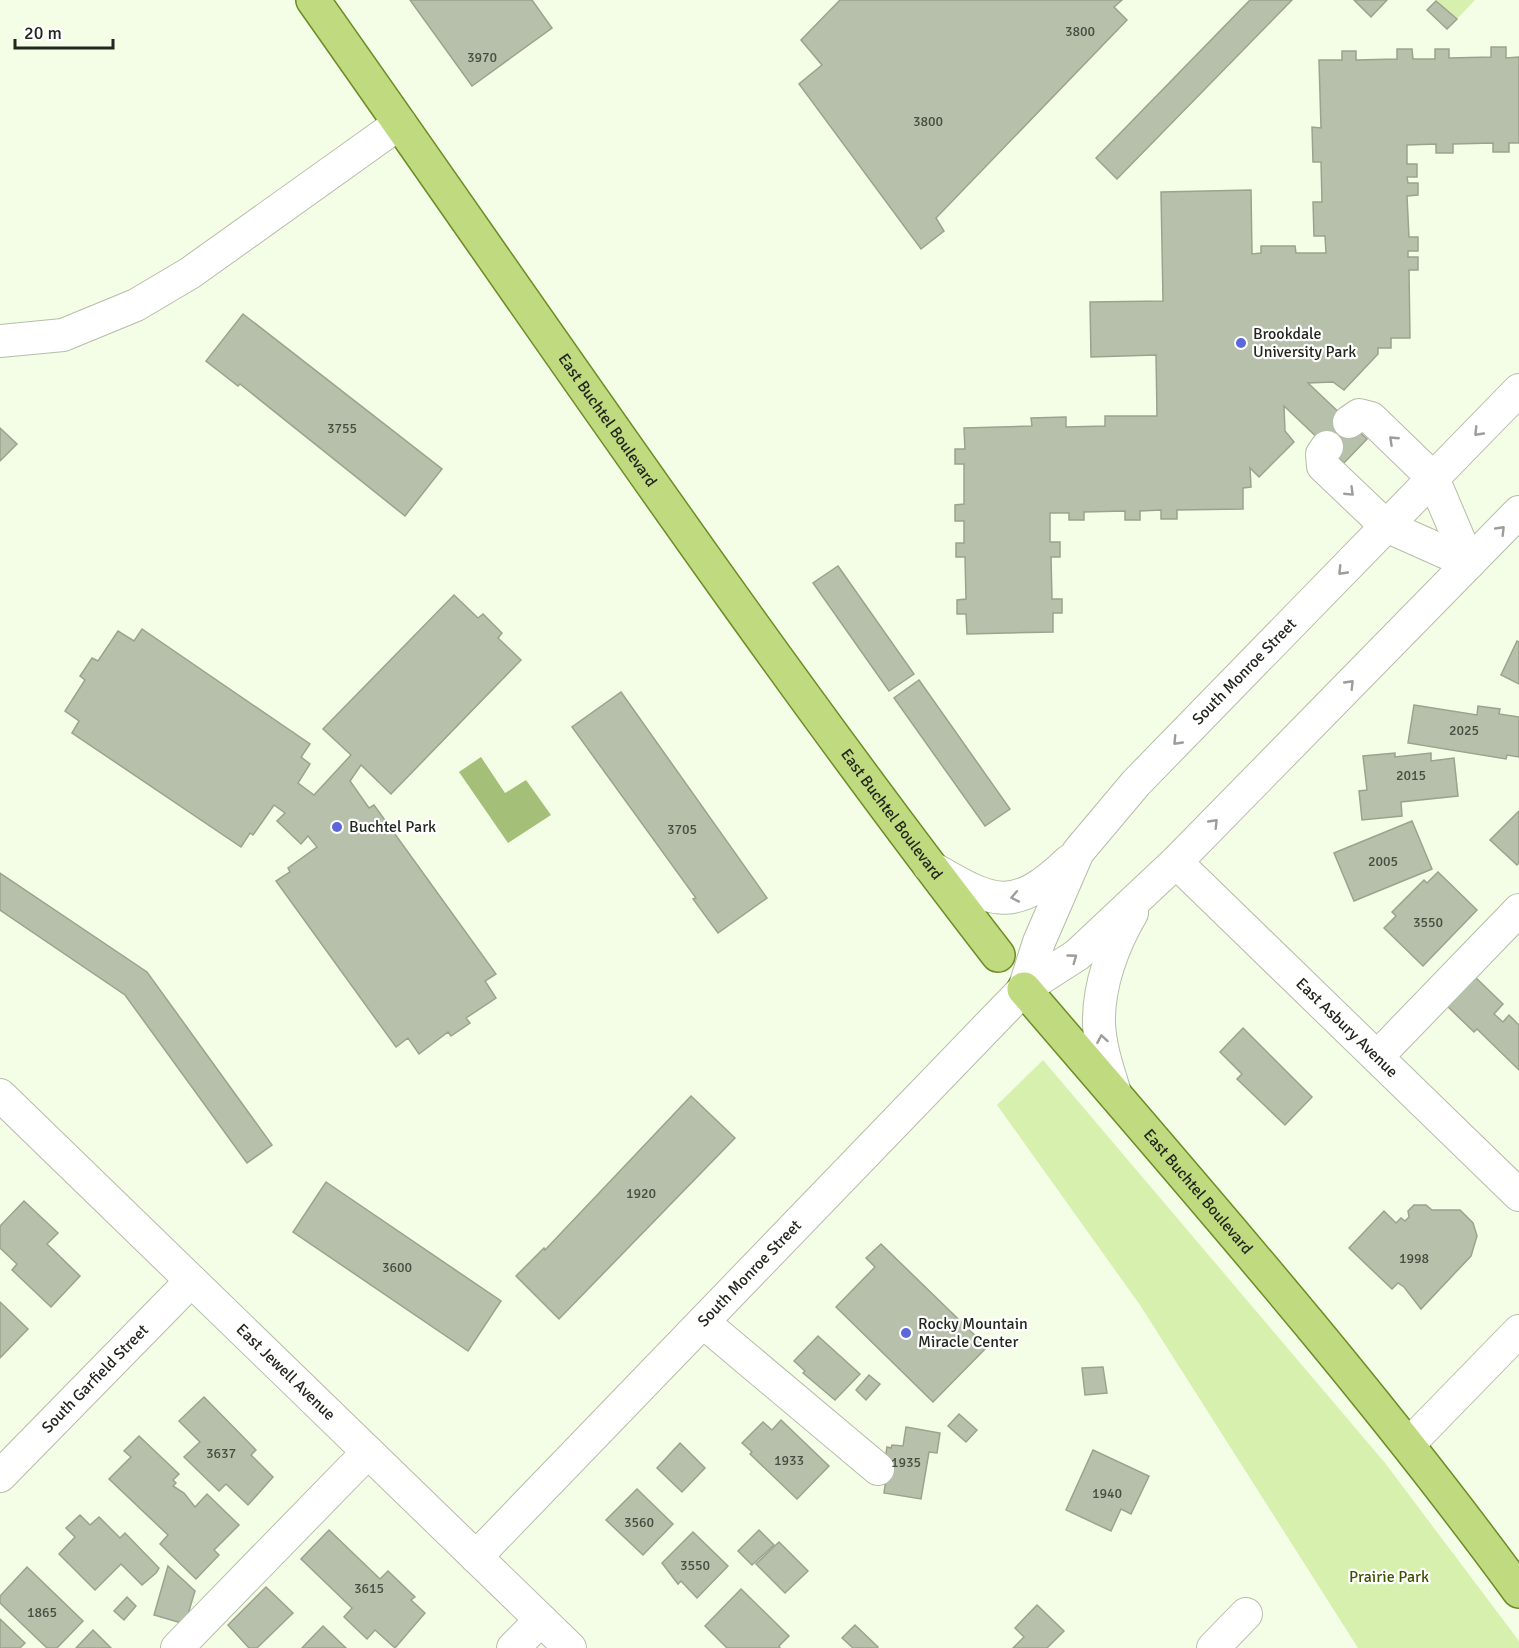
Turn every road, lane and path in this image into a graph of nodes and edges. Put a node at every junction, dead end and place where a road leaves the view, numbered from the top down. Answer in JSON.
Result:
{"nodes":[{"id":1,"x":314,"y":0,"type":"edge"},
{"id":2,"x":400,"y":123,"type":"junction"},
{"id":3,"x":0,"y":341,"type":"edge"},
{"id":4,"x":1519,"y":390,"type":"edge"},
{"id":5,"x":1349,"y":423,"type":"dead end"},
{"id":6,"x":1327,"y":447,"type":"dead end"},
{"id":7,"x":1433,"y":478,"type":"junction"},
{"id":8,"x":1519,"y":512,"type":"edge"},
{"id":9,"x":1386,"y":526,"type":"junction"},
{"id":10,"x":1469,"y":562,"type":"junction"},
{"id":11,"x":1078,"y":852,"type":"junction"},
{"id":12,"x":1176,"y":862,"type":"junction"},
{"id":13,"x":929,"y":866,"type":"junction"},
{"id":14,"x":1143,"y":893,"type":"junction"},
{"id":15,"x":1519,"y":910,"type":"edge"},
{"id":16,"x":998,"y":955,"type":"joint"},
{"id":17,"x":1024,"y":989,"type":"junction"},
{"id":18,"x":1377,"y":1057,"type":"junction"},
{"id":19,"x":1116,"y":1096,"type":"junction"},
{"id":20,"x":5,"y":1109,"type":"edge"},
{"id":21,"x":1519,"y":1194,"type":"edge"},
{"id":22,"x":191,"y":1281,"type":"junction"},
{"id":23,"x":703,"y":1322,"type":"junction"},
{"id":24,"x":1519,"y":1331,"type":"edge"},
{"id":25,"x":1409,"y":1444,"type":"junction"},
{"id":26,"x":368,"y":1452,"type":"junction"},
{"id":27,"x":878,"y":1469,"type":"dead end"},
{"id":28,"x":0,"y":1476,"type":"edge"},
{"id":29,"x":476,"y":1557,"type":"junction"},
{"id":30,"x":1519,"y":1591,"type":"edge"},
{"id":31,"x":1246,"y":1614,"type":"dead end"},
{"id":32,"x":541,"y":1620,"type":"junction"},
{"id":33,"x":177,"y":1648,"type":"edge"},
{"id":34,"x":513,"y":1648,"type":"edge"},
{"id":35,"x":570,"y":1648,"type":"edge"},
{"id":36,"x":1213,"y":1648,"type":"edge"}],
"edges":[{"from":1,"to":2,"type":"main road","name":"East Buchtel Boulevard"},
{"from":2,"to":3,"type":"street"},
{"from":2,"to":13,"type":"main road","name":"East Buchtel Boulevard"},
{"from":4,"to":7,"type":"street","name":"South Monroe Street","one_way":true},
{"from":7,"to":5,"type":"street","one_way":true},
{"from":6,"to":9,"type":"street","one_way":true},
{"from":7,"to":9,"type":"street","name":"South Monroe Street"},
{"from":7,"to":10,"type":"street"},
{"from":10,"to":8,"type":"street","name":"South Monroe Street","one_way":true},
{"from":9,"to":10,"type":"street"},
{"from":9,"to":11,"type":"street","name":"South Monroe Street","one_way":true},
{"from":12,"to":10,"type":"street","name":"South Monroe Street","one_way":true},
{"from":11,"to":13,"type":"street","one_way":true},
{"from":11,"to":17,"type":"street","name":"South Monroe Street"},
{"from":12,"to":14,"type":"street","name":"South Monroe Street"},
{"from":12,"to":18,"type":"street","name":"East Asbury Avenue"},
{"from":13,"to":16,"type":"main road","name":"East Buchtel Boulevard"},
{"from":17,"to":14,"type":"street","name":"South Monroe Street","one_way":true},
{"from":19,"to":14,"type":"street","one_way":true},
{"from":15,"to":18,"type":"street"},
{"from":16,"to":17,"type":"street","name":"East Buchtel Boulevard"},
{"from":17,"to":19,"type":"main road","name":"East Buchtel Boulevard"},
{"from":17,"to":23,"type":"street","name":"South Monroe Street"},
{"from":18,"to":21,"type":"street","name":"East Asbury Avenue"},
{"from":19,"to":25,"type":"main road","name":"East Buchtel Boulevard"},
{"from":20,"to":22,"type":"street","name":"East Jewell Avenue"},
{"from":22,"to":26,"type":"street","name":"East Jewell Avenue"},
{"from":22,"to":28,"type":"street","name":"South Garfield Street"},
{"from":23,"to":27,"type":"street"},
{"from":23,"to":29,"type":"street","name":"South Monroe Street"},
{"from":24,"to":25,"type":"street"},
{"from":25,"to":30,"type":"main road","name":"East Buchtel Boulevard"},
{"from":26,"to":29,"type":"street","name":"East Jewell Avenue"},
{"from":26,"to":33,"type":"street"},
{"from":29,"to":32,"type":"street","name":"East Jewell Avenue"},
{"from":31,"to":36,"type":"street"},
{"from":32,"to":34,"type":"street"},
{"from":32,"to":35,"type":"street","name":"East Jewell Avenue"}]}
